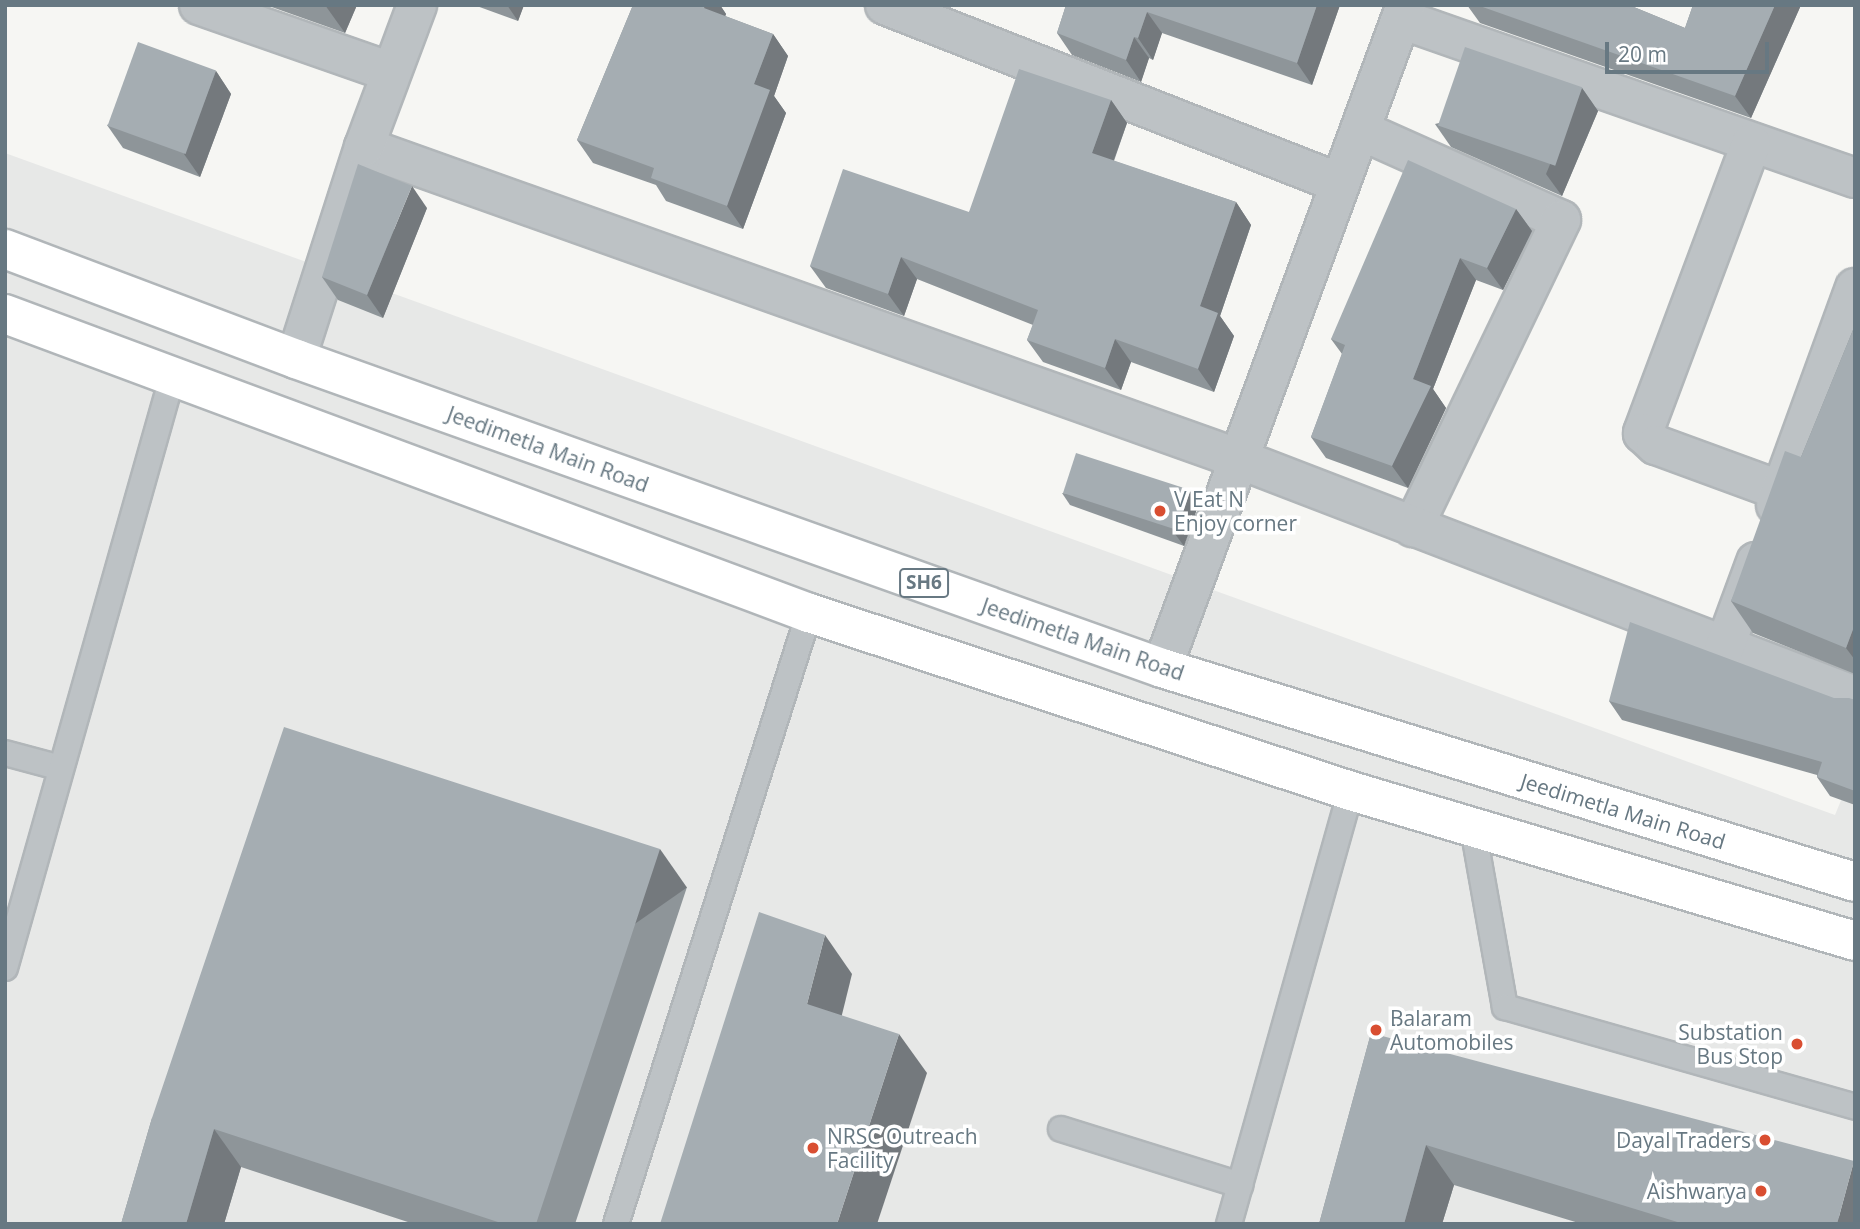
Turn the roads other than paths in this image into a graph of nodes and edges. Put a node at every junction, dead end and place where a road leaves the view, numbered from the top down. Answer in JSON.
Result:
{"nodes":[{"id":1,"x":199,"y":5,"type":"edge"},
{"id":2,"x":417,"y":5,"type":"edge"},
{"id":3,"x":885,"y":5,"type":"edge"},
{"id":4,"x":1404,"y":12,"type":"edge"},
{"id":5,"x":390,"y":72,"type":"junction"},
{"id":6,"x":1360,"y":131,"type":"junction"},
{"id":7,"x":1751,"y":144,"type":"junction"},
{"id":8,"x":363,"y":146,"type":"junction"},
{"id":9,"x":1855,"y":178,"type":"edge"},
{"id":10,"x":1340,"y":183,"type":"junction"},
{"id":11,"x":5,"y":249,"type":"edge"},
{"id":12,"x":1855,"y":288,"type":"edge"},
{"id":13,"x":5,"y":314,"type":"edge"},
{"id":14,"x":296,"y":359,"type":"junction"},
{"id":15,"x":172,"y":379,"type":"junction"},
{"id":16,"x":1239,"y":459,"type":"junction"},
{"id":17,"x":1782,"y":491,"type":"junction"},
{"id":18,"x":1413,"y":527,"type":"junction"},
{"id":19,"x":808,"y":613,"type":"junction"},
{"id":20,"x":1724,"y":649,"type":"junction"},
{"id":21,"x":1162,"y":667,"type":"junction"},
{"id":22,"x":1855,"y":696,"type":"edge"},
{"id":23,"x":5,"y":752,"type":"edge"},
{"id":24,"x":61,"y":768,"type":"junction"},
{"id":25,"x":1350,"y":791,"type":"junction"},
{"id":26,"x":1473,"y":828,"type":"junction"},
{"id":27,"x":1855,"y":883,"type":"edge"},
{"id":28,"x":1855,"y":941,"type":"edge"},
{"id":29,"x":5,"y":968,"type":"edge"},
{"id":30,"x":1855,"y":1107,"type":"edge"},
{"id":31,"x":1061,"y":1129,"type":"dead end"},
{"id":32,"x":1240,"y":1185,"type":"junction"},
{"id":33,"x":616,"y":1224,"type":"edge"},
{"id":34,"x":1229,"y":1224,"type":"edge"}],
"edges":[{"from":1,"to":5,"type":"street"},
{"from":2,"to":5,"type":"street"},
{"from":3,"to":10,"type":"street"},
{"from":4,"to":6,"type":"street"},
{"from":4,"to":7,"type":"street"},
{"from":5,"to":8,"type":"street"},
{"from":6,"to":10,"type":"street"},
{"from":6,"to":18,"type":"street"},
{"from":7,"to":9,"type":"street"},
{"from":7,"to":17,"type":"street"},
{"from":8,"to":14,"type":"street"},
{"from":8,"to":16,"type":"street"},
{"from":10,"to":16,"type":"street"},
{"from":11,"to":14,"type":"main road","name":"Jeedimetla Main Road","number":"SH6"},
{"from":12,"to":17,"type":"street"},
{"from":13,"to":15,"type":"main road"},
{"from":14,"to":21,"type":"main road","name":"Jeedimetla Main Road","number":"SH6"},
{"from":15,"to":19,"type":"main road"},
{"from":15,"to":24,"type":"lane"},
{"from":16,"to":18,"type":"street"},
{"from":16,"to":21,"type":"street"},
{"from":17,"to":20,"type":"street"},
{"from":18,"to":20,"type":"street"},
{"from":19,"to":25,"type":"main road"},
{"from":19,"to":33,"type":"lane"},
{"from":20,"to":22,"type":"street"},
{"from":21,"to":27,"type":"main road","name":"Jeedimetla Main Road","number":"SH6"},
{"from":23,"to":24,"type":"lane"},
{"from":24,"to":29,"type":"lane"},
{"from":25,"to":26,"type":"main road"},
{"from":25,"to":32,"type":"lane"},
{"from":26,"to":28,"type":"main road"},
{"from":26,"to":30,"type":"lane"},
{"from":31,"to":32,"type":"lane"},
{"from":32,"to":34,"type":"lane"}]}
